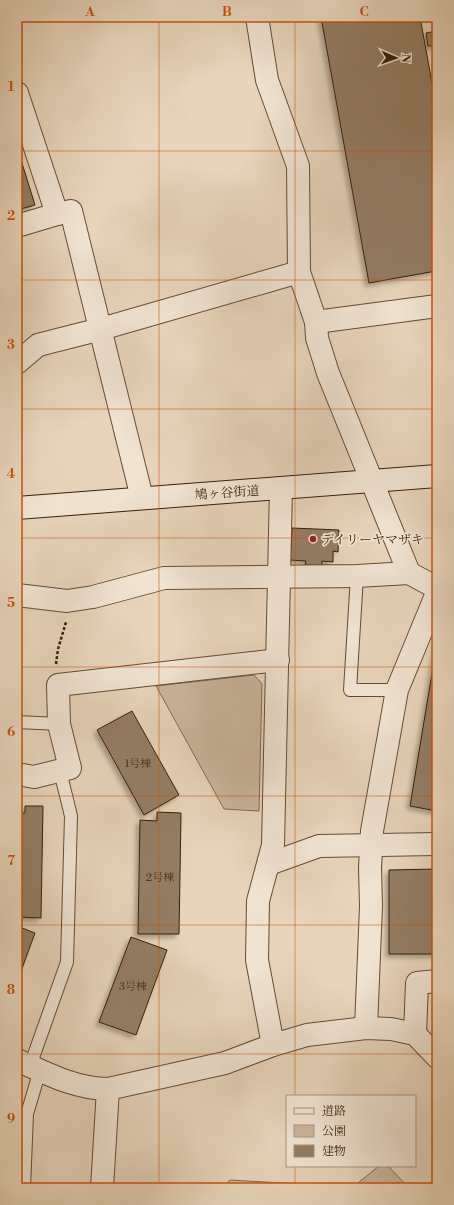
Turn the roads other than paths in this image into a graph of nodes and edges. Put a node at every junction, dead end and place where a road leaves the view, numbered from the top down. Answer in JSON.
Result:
{"nodes":[{"id":1,"x":257,"y":17,"type":"edge"},
{"id":2,"x":17,"y":92,"type":"edge"},
{"id":3,"x":57,"y":214,"type":"junction"},
{"id":4,"x":17,"y":226,"type":"edge"},
{"id":5,"x":299,"y":272,"type":"junction"},
{"id":6,"x":437,"y":306,"type":"edge"},
{"id":7,"x":316,"y":322,"type":"junction"},
{"id":8,"x":101,"y":328,"type":"junction"},
{"id":9,"x":17,"y":363,"type":"edge"},
{"id":10,"x":437,"y":476,"type":"edge"},
{"id":11,"x":372,"y":481,"type":"junction"},
{"id":12,"x":282,"y":488,"type":"junction"},
{"id":13,"x":142,"y":498,"type":"junction"},
{"id":14,"x":17,"y":508,"type":"edge"},
{"id":15,"x":409,"y":573,"type":"junction"},
{"id":16,"x":280,"y":576,"type":"junction"},
{"id":17,"x":358,"y":576,"type":"junction"},
{"id":18,"x":437,"y":588,"type":"edge"},
{"id":19,"x":437,"y":593,"type":"edge"},
{"id":20,"x":17,"y":595,"type":"edge"},
{"id":21,"x":278,"y":660,"type":"junction"},
{"id":22,"x":397,"y":690,"type":"junction"},
{"id":23,"x":17,"y":722,"type":"edge"},
{"id":24,"x":59,"y":724,"type":"junction"},
{"id":25,"x":60,"y":771,"type":"junction"},
{"id":26,"x":17,"y":774,"type":"edge"},
{"id":27,"x":437,"y":844,"type":"edge"},
{"id":28,"x":371,"y":845,"type":"junction"},
{"id":29,"x":269,"y":864,"type":"junction"},
{"id":30,"x":437,"y":981,"type":"edge"},
{"id":31,"x":366,"y":1028,"type":"junction"},
{"id":32,"x":415,"y":1034,"type":"junction"},
{"id":33,"x":273,"y":1045,"type":"junction"},
{"id":34,"x":437,"y":1057,"type":"edge"},
{"id":35,"x":29,"y":1065,"type":"edge"},
{"id":36,"x":108,"y":1088,"type":"junction"},
{"id":37,"x":24,"y":1188,"type":"edge"},
{"id":38,"x":102,"y":1188,"type":"edge"}],
"edges":[{"from":1,"to":5,"type":"street"},
{"from":2,"to":3,"type":"street"},
{"from":3,"to":4,"type":"street"},
{"from":3,"to":8,"type":"street"},
{"from":5,"to":7,"type":"street"},
{"from":5,"to":8,"type":"street"},
{"from":6,"to":7,"type":"street"},
{"from":7,"to":11,"type":"street"},
{"from":8,"to":9,"type":"street"},
{"from":8,"to":13,"type":"street"},
{"from":10,"to":11,"type":"street","name":"鳩ヶ谷街道"},
{"from":11,"to":12,"type":"street","name":"鳩ヶ谷街道"},
{"from":11,"to":15,"type":"street"},
{"from":12,"to":13,"type":"street","name":"鳩ヶ谷街道"},
{"from":12,"to":16,"type":"street"},
{"from":13,"to":14,"type":"street","name":"鳩ヶ谷街道"},
{"from":15,"to":17,"type":"street"},
{"from":15,"to":18,"type":"street"},
{"from":16,"to":17,"type":"street"},
{"from":16,"to":20,"type":"street"},
{"from":16,"to":21,"type":"street"},
{"from":17,"to":22,"type":"lane"},
{"from":19,"to":22,"type":"street"},
{"from":21,"to":24,"type":"street"},
{"from":21,"to":29,"type":"street"},
{"from":22,"to":28,"type":"street"},
{"from":23,"to":24,"type":"lane"},
{"from":24,"to":25,"type":"street"},
{"from":25,"to":26,"type":"street"},
{"from":25,"to":35,"type":"lane"},
{"from":27,"to":28,"type":"street"},
{"from":28,"to":29,"type":"street"},
{"from":28,"to":31,"type":"street"},
{"from":29,"to":33,"type":"street"},
{"from":30,"to":32,"type":"street"},
{"from":31,"to":32,"type":"street"},
{"from":31,"to":33,"type":"street"},
{"from":32,"to":34,"type":"street"},
{"from":33,"to":36,"type":"street"},
{"from":35,"to":36,"type":"street"},
{"from":35,"to":37,"type":"lane"},
{"from":36,"to":38,"type":"street"}]}
